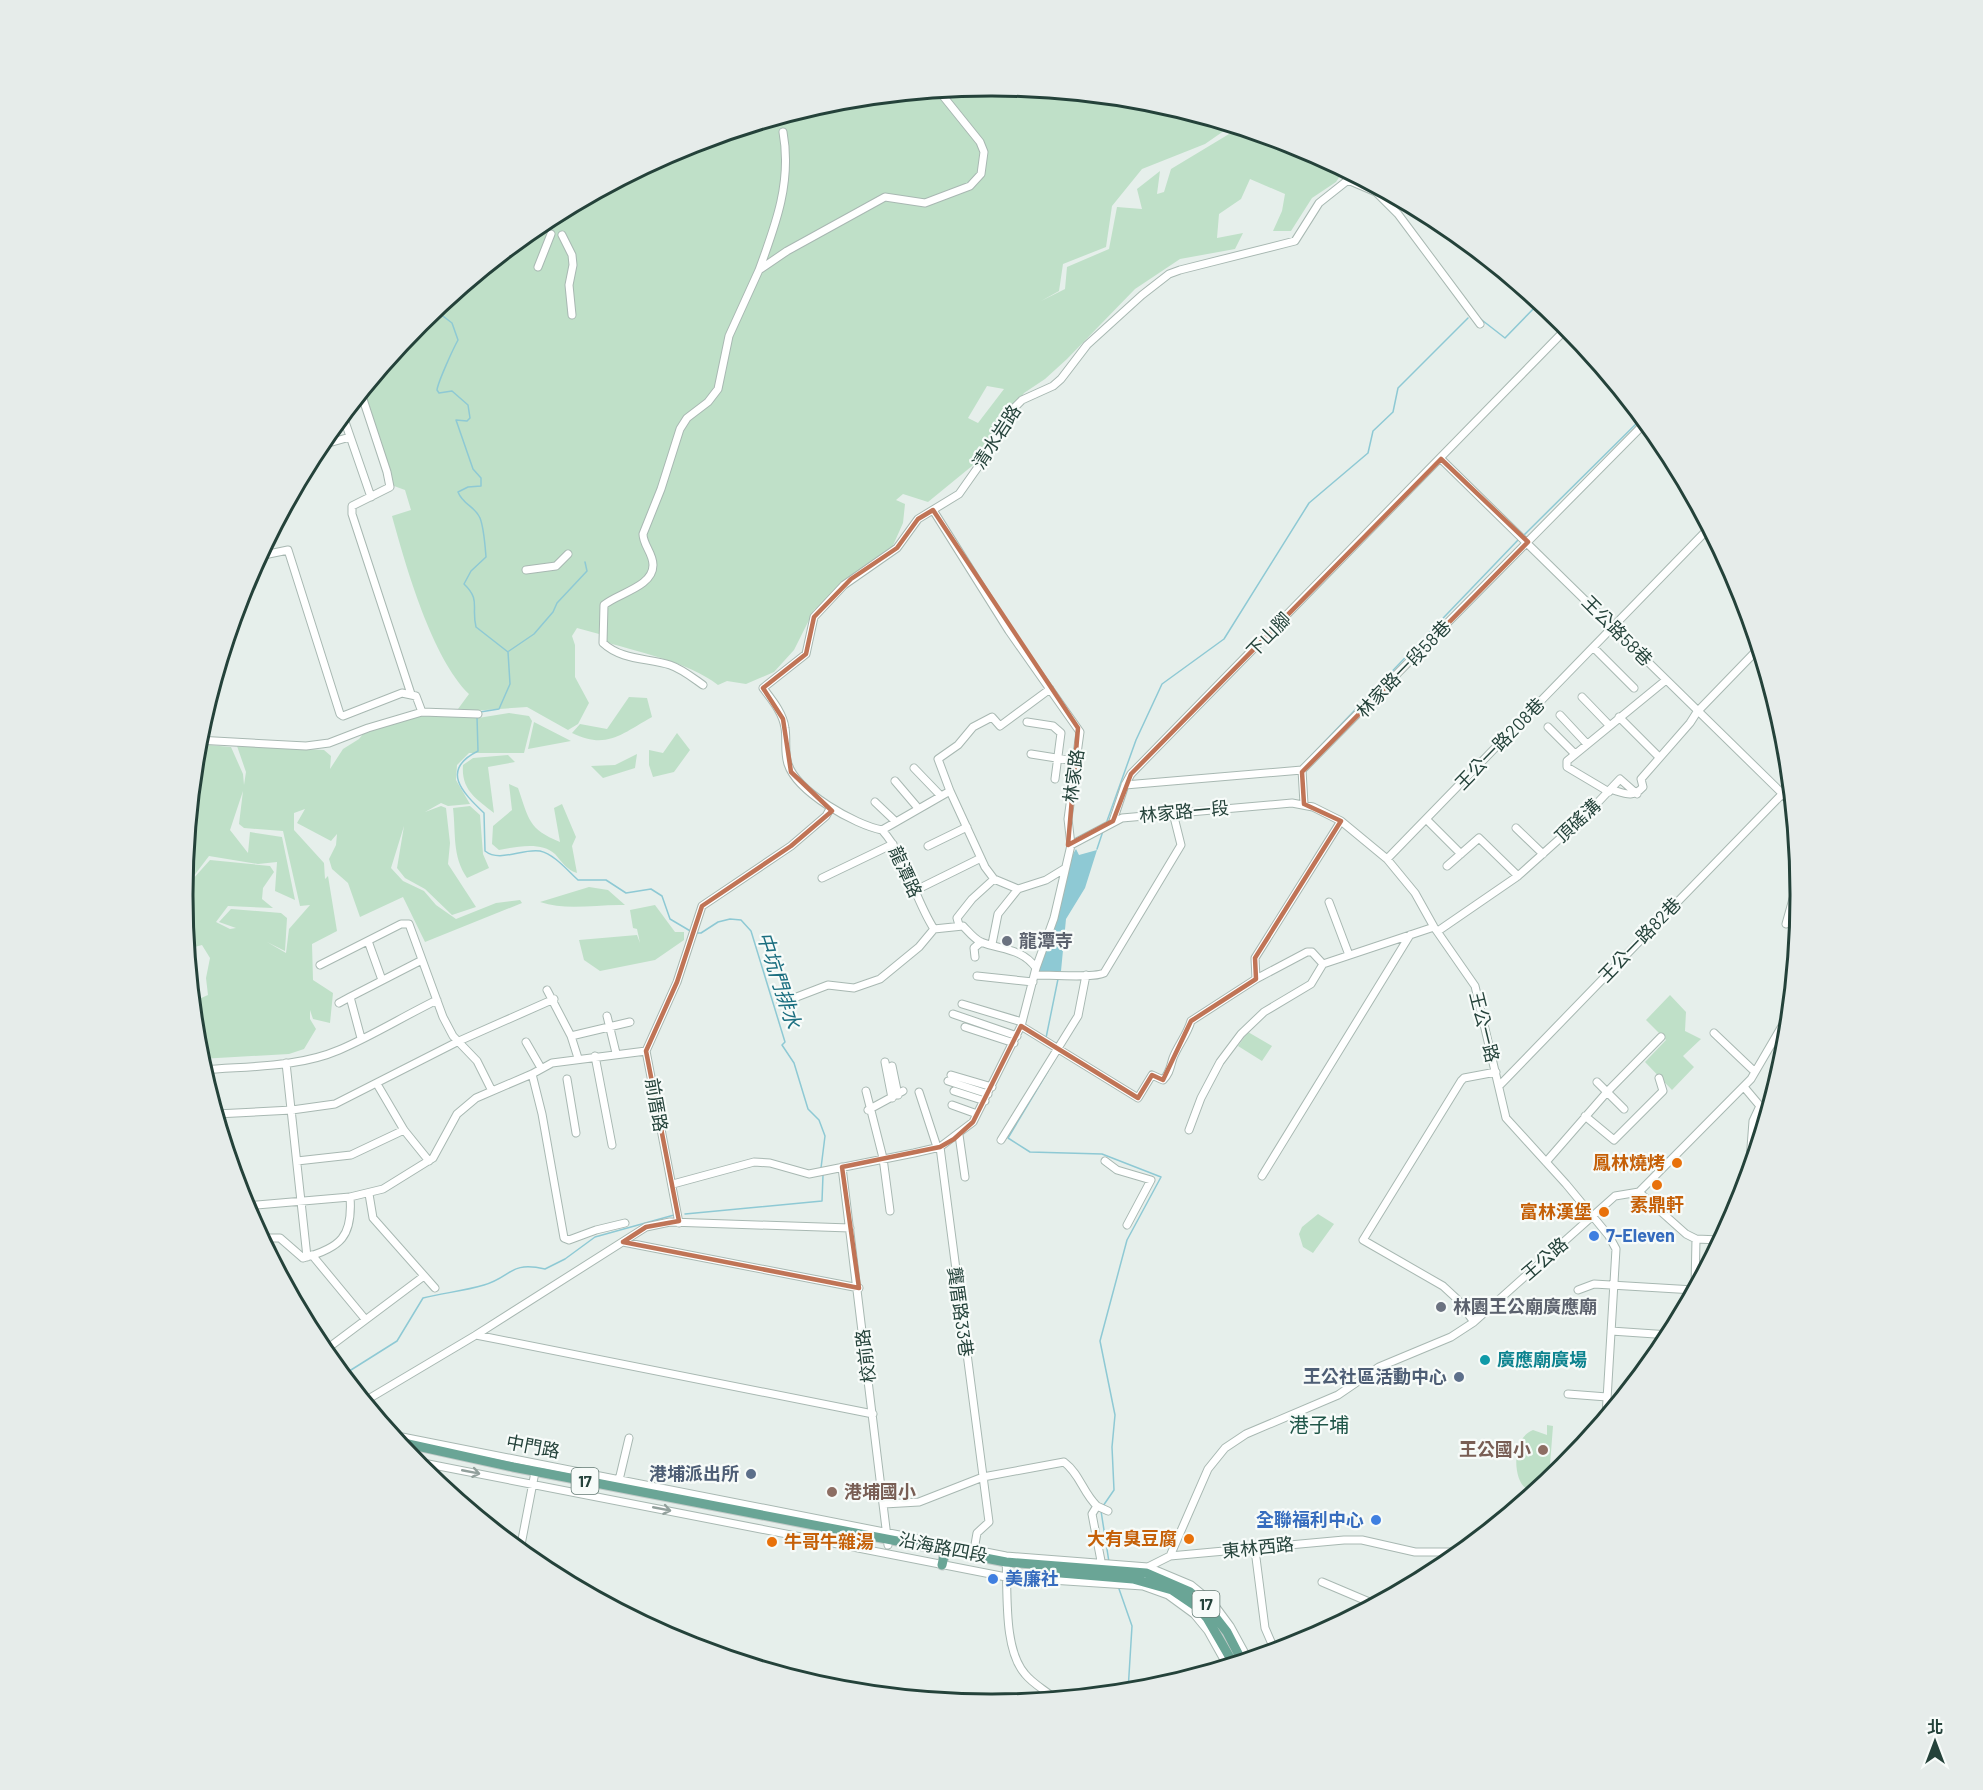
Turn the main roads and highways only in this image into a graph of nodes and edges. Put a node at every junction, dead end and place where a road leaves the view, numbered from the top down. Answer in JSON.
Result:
{"nodes":[{"id":1,"x":420,"y":1452,"type":"edge"},
{"id":2,"x":771,"y":1521,"type":"joint"},
{"id":3,"x":888,"y":1540,"type":"junction"},
{"id":4,"x":1006,"y":1566,"type":"junction"},
{"id":5,"x":1145,"y":1577,"type":"junction"},
{"id":6,"x":1239,"y":1655,"type":"edge"},
{"id":7,"x":1227,"y":1658,"type":"edge"}],
"edges":[{"from":1,"to":2,"type":"main road","name":"中門路","number":"17"},
{"from":2,"to":3,"type":"main road","name":"沿海路四段","number":"17"},
{"from":3,"to":4,"type":"main road","name":"沿海路四段","number":"17"},
{"from":3,"to":4,"type":"main road","name":"沿海路四段","number":"17"},
{"from":4,"to":5,"type":"main road","name":"沿海路四段","number":"17"},
{"from":5,"to":6,"type":"main road","name":"沿海路四段","number":"17"},
{"from":5,"to":7,"type":"main road","name":"沿海路四段","number":"17"}]}
